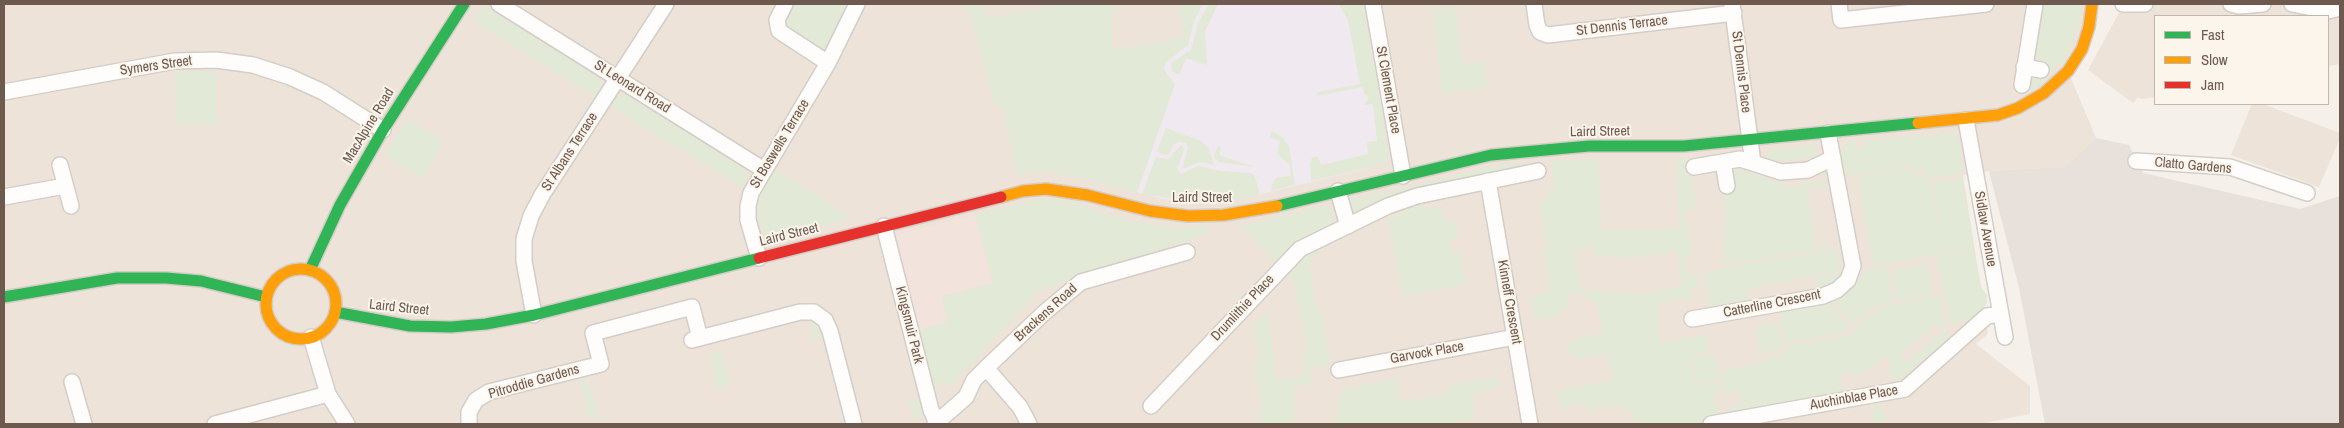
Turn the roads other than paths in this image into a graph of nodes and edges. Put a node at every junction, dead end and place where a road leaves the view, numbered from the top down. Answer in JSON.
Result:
{"nodes":[{"id":1,"x":464,"y":4,"type":"edge"},
{"id":2,"x":500,"y":4,"type":"edge"},
{"id":3,"x":666,"y":4,"type":"edge"},
{"id":4,"x":785,"y":4,"type":"edge"},
{"id":5,"x":857,"y":4,"type":"edge"},
{"id":6,"x":1373,"y":4,"type":"edge"},
{"id":7,"x":1534,"y":4,"type":"edge"},
{"id":8,"x":1839,"y":4,"type":"edge"},
{"id":9,"x":1986,"y":4,"type":"edge"},
{"id":10,"x":2035,"y":4,"type":"edge"},
{"id":11,"x":2092,"y":4,"type":"edge"},
{"id":12,"x":2123,"y":4,"type":"edge"},
{"id":13,"x":2145,"y":4,"type":"edge"},
{"id":14,"x":2231,"y":4,"type":"edge"},
{"id":15,"x":2263,"y":4,"type":"edge"},
{"id":16,"x":2292,"y":4,"type":"edge"},
{"id":17,"x":1733,"y":8,"type":"edge"},
{"id":18,"x":1909,"y":8,"type":"edge"},
{"id":19,"x":2340,"y":8,"type":"edge"},
{"id":20,"x":828,"y":63,"type":"junction"},
{"id":21,"x":2024,"y":67,"type":"junction"},
{"id":22,"x":2042,"y":70,"type":"dead end"},
{"id":23,"x":618,"y":78,"type":"junction"},
{"id":24,"x":2022,"y":85,"type":"dead end"},
{"id":25,"x":4,"y":92,"type":"edge"},
{"id":26,"x":1966,"y":120,"type":"junction"},
{"id":27,"x":383,"y":130,"type":"junction"},
{"id":28,"x":1828,"y":133,"type":"junction"},
{"id":29,"x":1750,"y":141,"type":"junction"},
{"id":30,"x":1833,"y":158,"type":"junction"},
{"id":31,"x":2136,"y":161,"type":"dead end"},
{"id":32,"x":1723,"y":162,"type":"junction"},
{"id":33,"x":1753,"y":163,"type":"junction"},
{"id":34,"x":60,"y":165,"type":"dead end"},
{"id":35,"x":1694,"y":166,"type":"dead end"},
{"id":36,"x":764,"y":170,"type":"junction"},
{"id":37,"x":1538,"y":171,"type":"dead end"},
{"id":38,"x":1404,"y":176,"type":"junction"},
{"id":39,"x":1488,"y":180,"type":"junction"},
{"id":40,"x":66,"y":186,"type":"junction"},
{"id":41,"x":1727,"y":186,"type":"dead end"},
{"id":42,"x":1338,"y":191,"type":"junction"},
{"id":43,"x":2307,"y":193,"type":"dead end"},
{"id":44,"x":4,"y":198,"type":"edge"},
{"id":45,"x":71,"y":206,"type":"dead end"},
{"id":46,"x":884,"y":226,"type":"junction"},
{"id":47,"x":1348,"y":226,"type":"junction"},
{"id":48,"x":1187,"y":252,"type":"dead end"},
{"id":49,"x":759,"y":258,"type":"junction"},
{"id":50,"x":310,"y":270,"type":"junction"},
{"id":51,"x":266,"y":297,"type":"junction"},
{"id":52,"x":4,"y":298,"type":"edge"},
{"id":53,"x":335,"y":312,"type":"junction"},
{"id":54,"x":2000,"y":314,"type":"junction"},
{"id":55,"x":534,"y":315,"type":"junction"},
{"id":56,"x":1692,"y":319,"type":"dead end"},
{"id":57,"x":312,"y":337,"type":"junction"},
{"id":58,"x":1515,"y":337,"type":"junction"},
{"id":59,"x":2004,"y":337,"type":"dead end"},
{"id":60,"x":986,"y":368,"type":"junction"},
{"id":61,"x":1339,"y":370,"type":"dead end"},
{"id":62,"x":72,"y":382,"type":"dead end"},
{"id":63,"x":328,"y":394,"type":"junction"},
{"id":64,"x":1151,"y":406,"type":"dead end"},
{"id":65,"x":84,"y":424,"type":"edge"},
{"id":66,"x":215,"y":424,"type":"edge"},
{"id":67,"x":347,"y":424,"type":"edge"},
{"id":68,"x":469,"y":424,"type":"edge"},
{"id":69,"x":854,"y":424,"type":"edge"},
{"id":70,"x":936,"y":424,"type":"edge"},
{"id":71,"x":1029,"y":424,"type":"edge"},
{"id":72,"x":1530,"y":424,"type":"edge"},
{"id":73,"x":1711,"y":424,"type":"edge"}],
"edges":[{"from":1,"to":27,"type":"street","name":"MacAlpine Road"},
{"from":2,"to":23,"type":"street","name":"St Leonard Road"},
{"from":3,"to":23,"type":"street","name":"St Albans Terrace"},
{"from":4,"to":20,"type":"street"},
{"from":5,"to":20,"type":"street","name":"St Boswells Terrace"},
{"from":6,"to":38,"type":"street","name":"St Clement Place"},
{"from":7,"to":17,"type":"street","name":"St Dennis Terrace"},
{"from":8,"to":18,"type":"street"},
{"from":9,"to":18,"type":"street"},
{"from":10,"to":21,"type":"street"},
{"from":11,"to":26,"type":"street","name":"Laird Street"},
{"from":12,"to":13,"type":"street"},
{"from":14,"to":15,"type":"street"},
{"from":16,"to":19,"type":"street"},
{"from":17,"to":29,"type":"street","name":"St Dennis Place"},
{"from":20,"to":36,"type":"street","name":"St Boswells Terrace"},
{"from":21,"to":22,"type":"street"},
{"from":21,"to":24,"type":"street"},
{"from":23,"to":36,"type":"street","name":"St Leonard Road"},
{"from":23,"to":55,"type":"street","name":"St Albans Terrace"},
{"from":25,"to":27,"type":"street","name":"Symers Street"},
{"from":26,"to":28,"type":"street","name":"Laird Street"},
{"from":26,"to":54,"type":"street","name":"Sidlaw Avenue"},
{"from":27,"to":50,"type":"street","name":"MacAlpine Road"},
{"from":28,"to":29,"type":"street","name":"Laird Street"},
{"from":28,"to":30,"type":"street","name":"Catterline Crescent"},
{"from":29,"to":33,"type":"street","name":"St Dennis Place"},
{"from":29,"to":38,"type":"street","name":"Laird Street"},
{"from":30,"to":33,"type":"street"},
{"from":30,"to":56,"type":"street","name":"Catterline Crescent"},
{"from":31,"to":43,"type":"street","name":"Clatto Gardens"},
{"from":32,"to":33,"type":"street"},
{"from":32,"to":35,"type":"street"},
{"from":32,"to":41,"type":"street"},
{"from":34,"to":40,"type":"street"},
{"from":36,"to":49,"type":"street","name":"St Boswells Terrace"},
{"from":37,"to":39,"type":"street","name":"Drumlithie Place"},
{"from":38,"to":42,"type":"street","name":"Laird Street"},
{"from":39,"to":47,"type":"street","name":"Drumlithie Place"},
{"from":39,"to":58,"type":"street","name":"Kinneff Crescent"},
{"from":40,"to":44,"type":"street"},
{"from":40,"to":45,"type":"street"},
{"from":42,"to":46,"type":"street","name":"Laird Street"},
{"from":42,"to":47,"type":"street"},
{"from":46,"to":49,"type":"street","name":"Laird Street"},
{"from":46,"to":70,"type":"street","name":"Kingsmuir Park"},
{"from":47,"to":64,"type":"street","name":"Drumlithie Place"},
{"from":48,"to":60,"type":"street","name":"Brackens Road"},
{"from":49,"to":55,"type":"street","name":"Laird Street"},
{"from":50,"to":51,"type":"street"},
{"from":50,"to":53,"type":"street"},
{"from":51,"to":52,"type":"street"},
{"from":51,"to":57,"type":"street"},
{"from":53,"to":55,"type":"street","name":"Laird Street"},
{"from":53,"to":57,"type":"street"},
{"from":54,"to":59,"type":"street","name":"Sidlaw Avenue"},
{"from":54,"to":73,"type":"street","name":"Auchinblae Place"},
{"from":57,"to":63,"type":"street"},
{"from":58,"to":61,"type":"street","name":"Garvock Place"},
{"from":58,"to":72,"type":"street","name":"Kinneff Crescent"},
{"from":60,"to":70,"type":"street","name":"Brackens Road"},
{"from":60,"to":71,"type":"street"},
{"from":62,"to":65,"type":"street"},
{"from":63,"to":66,"type":"street"},
{"from":63,"to":67,"type":"street"},
{"from":68,"to":69,"type":"street","name":"Pitroddie Gardens"}]}
